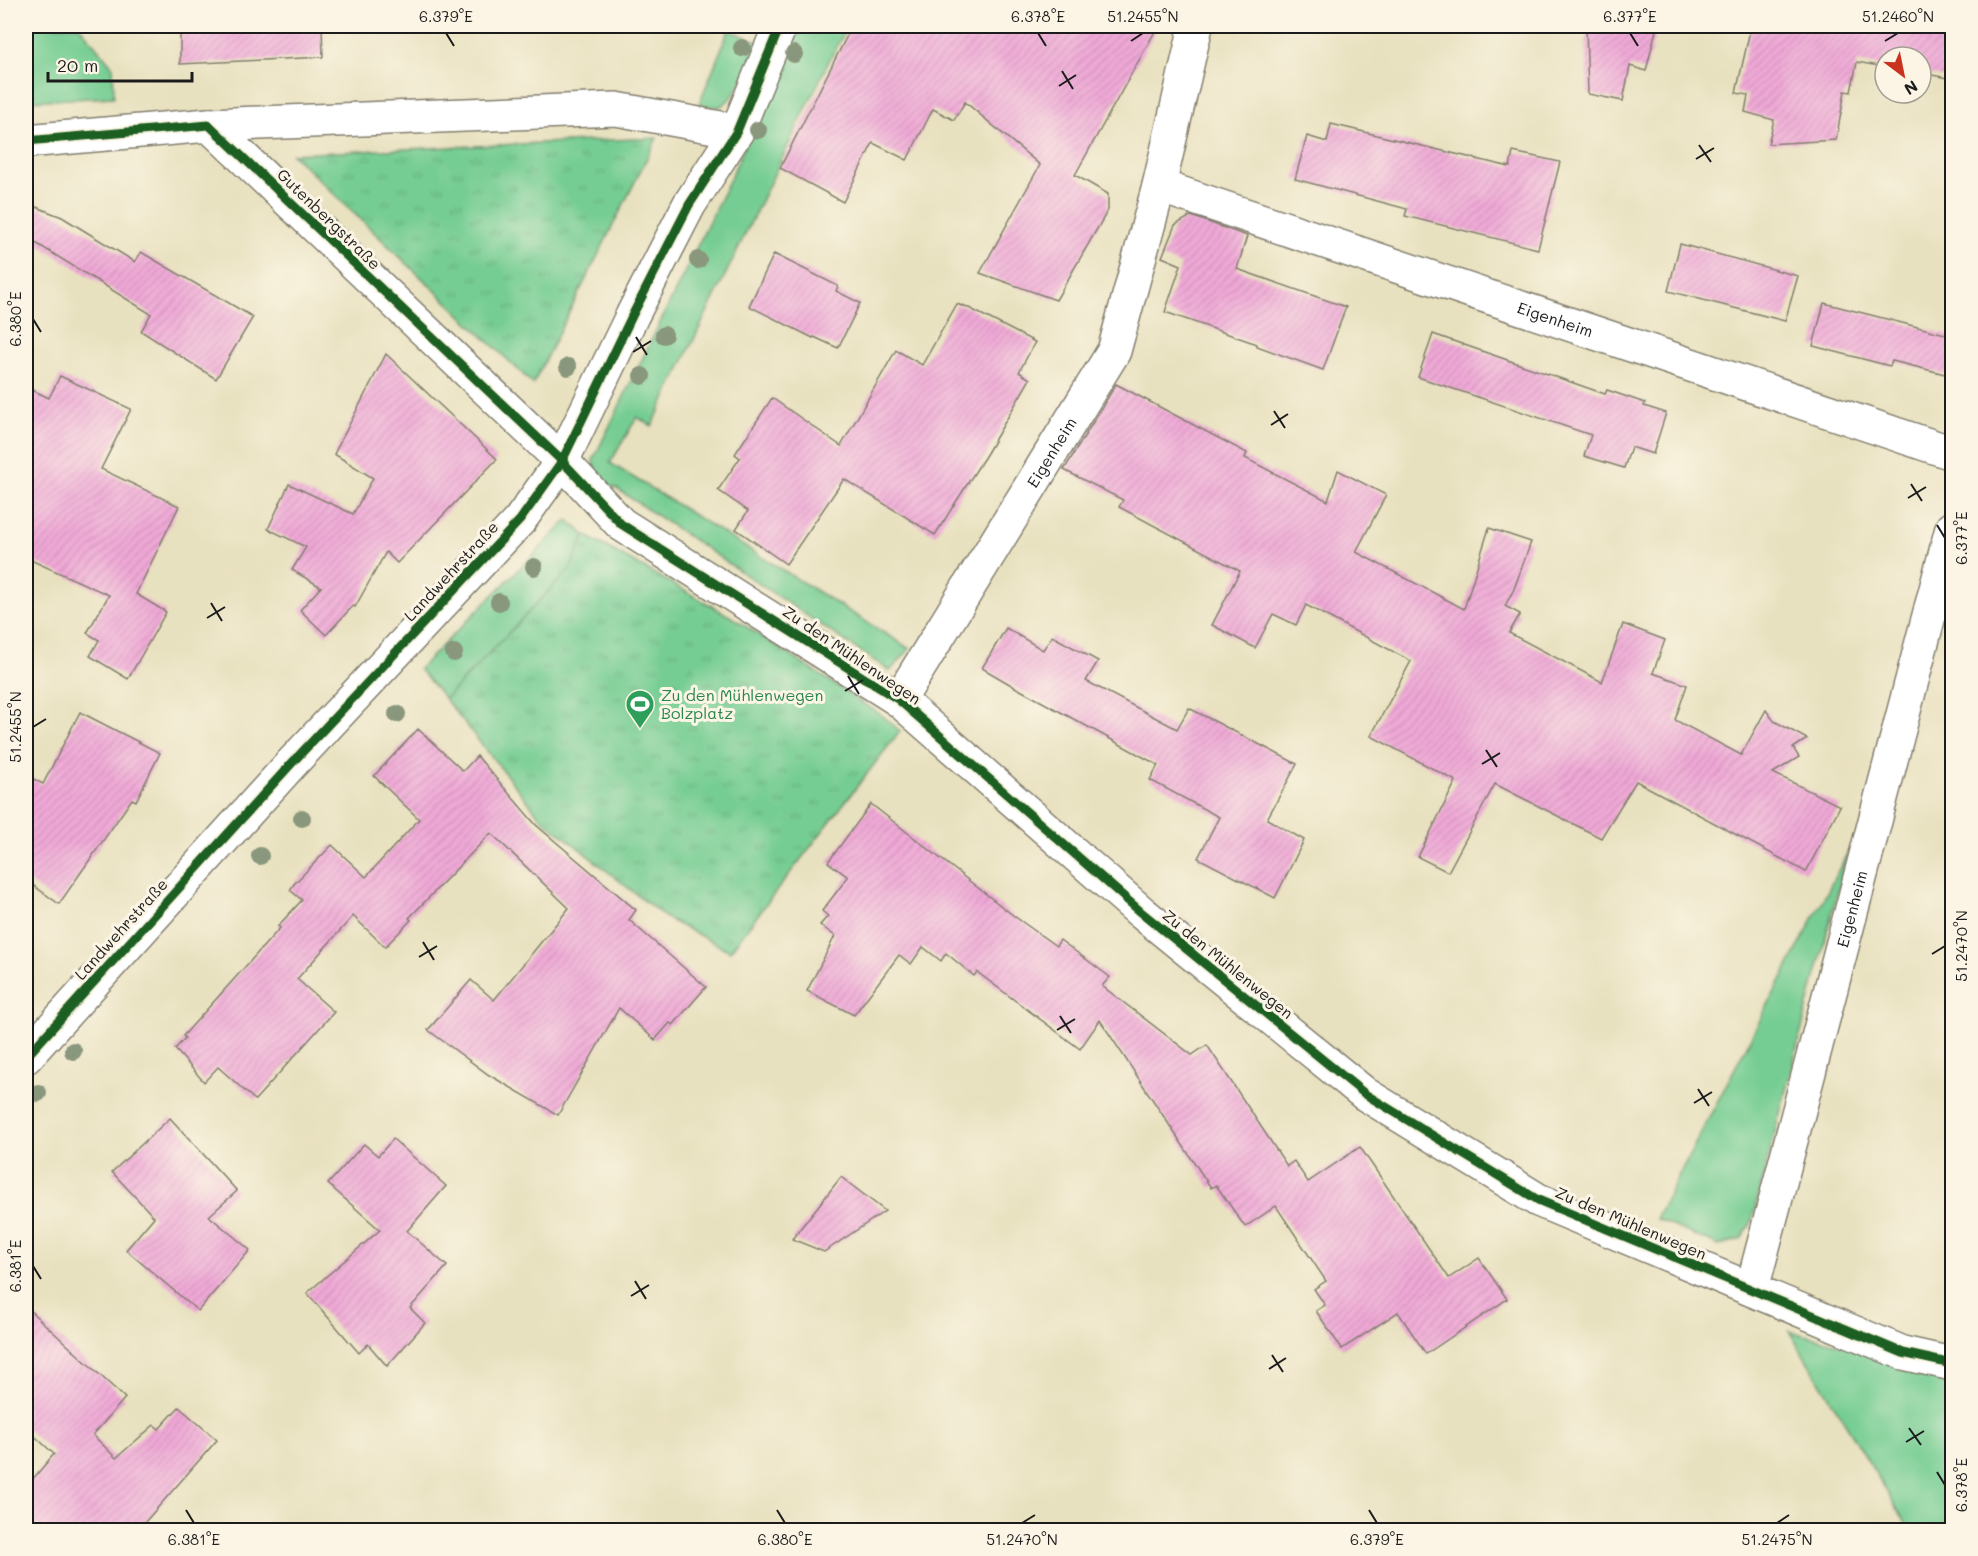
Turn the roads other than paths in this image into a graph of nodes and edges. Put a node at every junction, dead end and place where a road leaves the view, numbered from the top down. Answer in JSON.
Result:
{"nodes":[{"id":1,"x":780,"y":26,"type":"edge"},
{"id":2,"x":1196,"y":26,"type":"edge"},
{"id":3,"x":209,"y":125,"type":"junction"},
{"id":4,"x":737,"y":131,"type":"junction"},
{"id":5,"x":26,"y":141,"type":"edge"},
{"id":6,"x":1159,"y":186,"type":"junction"},
{"id":7,"x":1953,"y":453,"type":"edge"},
{"id":8,"x":562,"y":461,"type":"junction"},
{"id":9,"x":1953,"y":528,"type":"edge"},
{"id":10,"x":899,"y":700,"type":"junction"},
{"id":11,"x":26,"y":1057,"type":"edge"},
{"id":12,"x":1752,"y":1289,"type":"junction"},
{"id":13,"x":1953,"y":1364,"type":"edge"}],
"edges":[{"from":1,"to":4,"type":"street","name":"Landwehrstraße"},
{"from":2,"to":6,"type":"street","name":"Eigenheim"},
{"from":3,"to":4,"type":"street"},
{"from":3,"to":5,"type":"street"},
{"from":3,"to":8,"type":"street","name":"Gutenbergstraße"},
{"from":4,"to":8,"type":"street","name":"Landwehrstraße"},
{"from":6,"to":7,"type":"street","name":"Eigenheim"},
{"from":6,"to":10,"type":"street","name":"Eigenheim"},
{"from":8,"to":10,"type":"street","name":"Zu den Mühlenwegen"},
{"from":8,"to":11,"type":"street","name":"Landwehrstraße"},
{"from":9,"to":12,"type":"street","name":"Eigenheim"},
{"from":10,"to":12,"type":"street","name":"Zu den Mühlenwegen"},
{"from":12,"to":13,"type":"street","name":"Zu den Mühlenwegen"}]}
